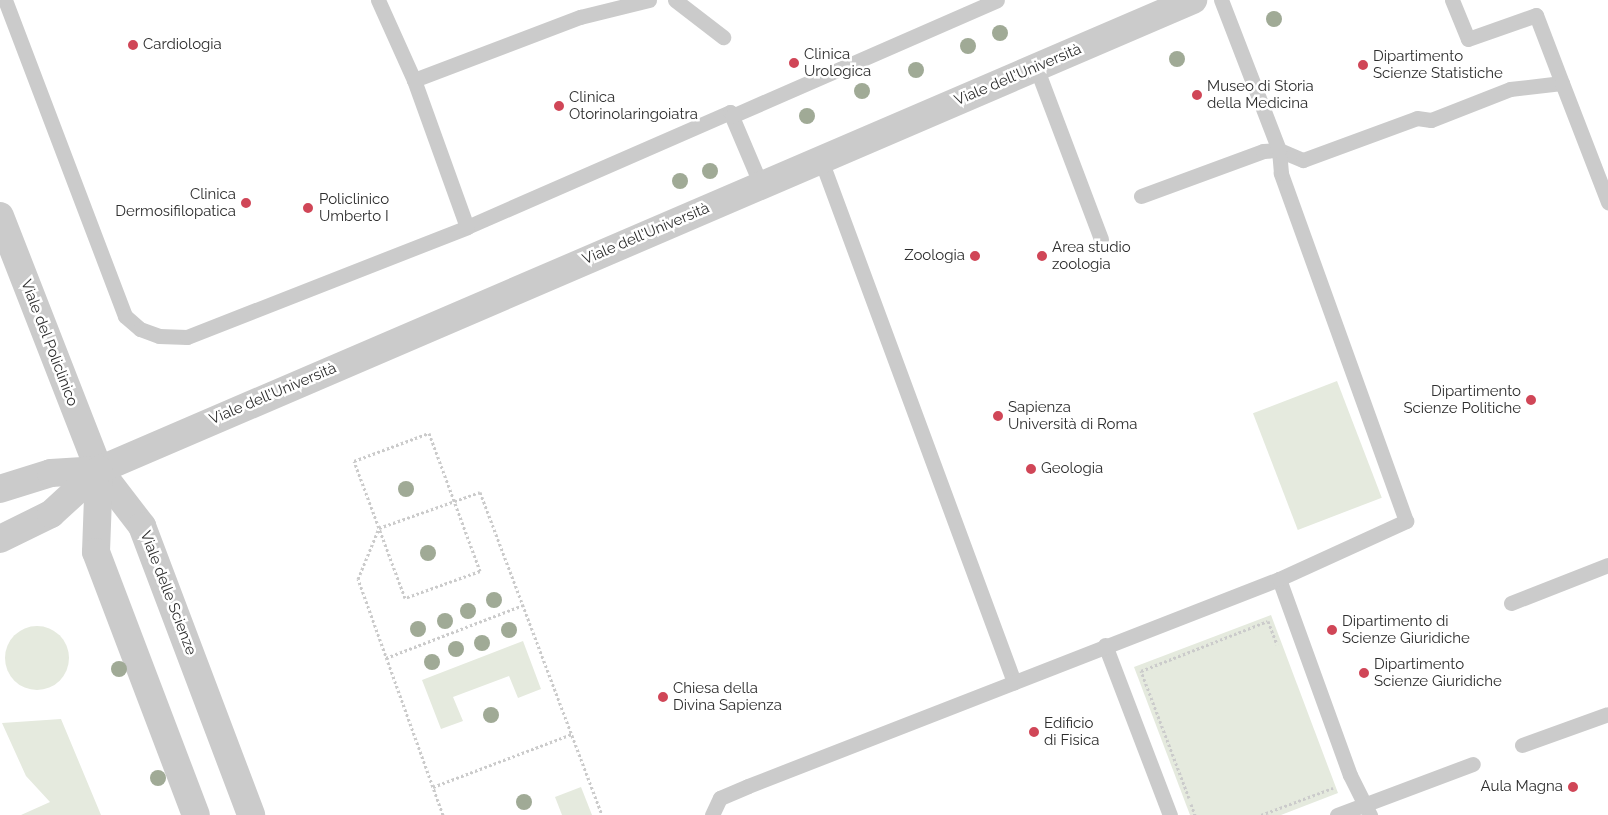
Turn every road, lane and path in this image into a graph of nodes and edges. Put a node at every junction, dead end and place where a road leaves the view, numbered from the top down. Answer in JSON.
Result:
{"nodes":[{"id":1,"x":5,"y":0,"type":"edge"},
{"id":2,"x":378,"y":0,"type":"edge"},
{"id":3,"x":649,"y":0,"type":"edge"},
{"id":4,"x":675,"y":0,"type":"edge"},
{"id":5,"x":997,"y":0,"type":"edge"},
{"id":6,"x":1193,"y":0,"type":"edge"},
{"id":7,"x":1221,"y":0,"type":"edge"},
{"id":8,"x":1452,"y":0,"type":"edge"},
{"id":9,"x":722,"y":37,"type":"dead end"},
{"id":10,"x":1036,"y":67,"type":"junction"},
{"id":11,"x":414,"y":80,"type":"junction"},
{"id":12,"x":1562,"y":83,"type":"junction"},
{"id":13,"x":732,"y":116,"type":"junction"},
{"id":14,"x":1279,"y":150,"type":"junction"},
{"id":15,"x":821,"y":160,"type":"junction"},
{"id":16,"x":761,"y":185,"type":"junction"},
{"id":17,"x":1141,"y":196,"type":"dead end"},
{"id":18,"x":1608,"y":202,"type":"edge"},
{"id":19,"x":0,"y":216,"type":"edge"},
{"id":20,"x":467,"y":227,"type":"junction"},
{"id":21,"x":1101,"y":239,"type":"dead end"},
{"id":22,"x":99,"y":470,"type":"junction"},
{"id":23,"x":0,"y":489,"type":"edge"},
{"id":24,"x":454,"y":502,"type":"junction"},
{"id":25,"x":379,"y":528,"type":"junction"},
{"id":26,"x":0,"y":539,"type":"edge"},
{"id":27,"x":1608,"y":566,"type":"edge"},
{"id":28,"x":1279,"y":579,"type":"junction"},
{"id":29,"x":1511,"y":604,"type":"dead end"},
{"id":30,"x":523,"y":605,"type":"junction"},
{"id":31,"x":1105,"y":646,"type":"junction"},
{"id":32,"x":1279,"y":648,"type":"dead end"},
{"id":33,"x":386,"y":658,"type":"junction"},
{"id":34,"x":1014,"y":682,"type":"junction"},
{"id":35,"x":1608,"y":714,"type":"edge"},
{"id":36,"x":572,"y":734,"type":"junction"},
{"id":37,"x":1522,"y":745,"type":"dead end"},
{"id":38,"x":1473,"y":764,"type":"dead end"},
{"id":39,"x":1329,"y":779,"type":"dead end"},
{"id":40,"x":433,"y":787,"type":"junction"},
{"id":41,"x":1368,"y":810,"type":"edge"},
{"id":42,"x":196,"y":815,"type":"edge"},
{"id":43,"x":252,"y":815,"type":"edge"},
{"id":44,"x":442,"y":815,"type":"edge"},
{"id":45,"x":602,"y":815,"type":"edge"},
{"id":46,"x":712,"y":815,"type":"edge"},
{"id":47,"x":1170,"y":815,"type":"edge"},
{"id":48,"x":1195,"y":815,"type":"edge"},
{"id":49,"x":1261,"y":815,"type":"edge"},
{"id":50,"x":1337,"y":815,"type":"edge"}],
"edges":[{"from":1,"to":20,"type":"lane"},
{"from":2,"to":11,"type":"lane"},
{"from":3,"to":11,"type":"lane"},
{"from":4,"to":9,"type":"lane"},
{"from":5,"to":13,"type":"lane"},
{"from":6,"to":10,"type":"street","name":"Viale dell'Università"},
{"from":7,"to":14,"type":"lane"},
{"from":8,"to":12,"type":"lane"},
{"from":10,"to":15,"type":"street","name":"Viale dell'Università"},
{"from":10,"to":21,"type":"lane"},
{"from":11,"to":20,"type":"lane"},
{"from":12,"to":14,"type":"lane"},
{"from":12,"to":18,"type":"lane"},
{"from":13,"to":16,"type":"lane"},
{"from":13,"to":20,"type":"lane"},
{"from":14,"to":17,"type":"lane"},
{"from":14,"to":28,"type":"lane"},
{"from":15,"to":16,"type":"street","name":"Viale dell'Università"},
{"from":15,"to":34,"type":"lane"},
{"from":16,"to":22,"type":"street","name":"Viale dell'Università"},
{"from":19,"to":22,"type":"street","name":"Viale del Policlinico"},
{"from":22,"to":23,"type":"street","name":"Viale dell'Università"},
{"from":22,"to":26,"type":"street","name":"Viale dell'Università"},
{"from":22,"to":42,"type":"street"},
{"from":22,"to":43,"type":"street","name":"Viale delle Scienze"},
{"from":24,"to":25,"type":"path"},
{"from":24,"to":25,"type":"path"},
{"from":24,"to":25,"type":"path"},
{"from":24,"to":30,"type":"path"},
{"from":25,"to":33,"type":"path"},
{"from":27,"to":29,"type":"lane"},
{"from":28,"to":31,"type":"lane"},
{"from":28,"to":41,"type":"lane"},
{"from":30,"to":33,"type":"path"},
{"from":30,"to":36,"type":"path"},
{"from":31,"to":34,"type":"lane"},
{"from":31,"to":47,"type":"lane"},
{"from":32,"to":48,"type":"path"},
{"from":33,"to":40,"type":"path"},
{"from":34,"to":46,"type":"lane"},
{"from":35,"to":37,"type":"lane"},
{"from":36,"to":40,"type":"path"},
{"from":36,"to":45,"type":"path"},
{"from":38,"to":41,"type":"lane"},
{"from":39,"to":49,"type":"path"},
{"from":40,"to":44,"type":"path"},
{"from":41,"to":50,"type":"lane"}]}
